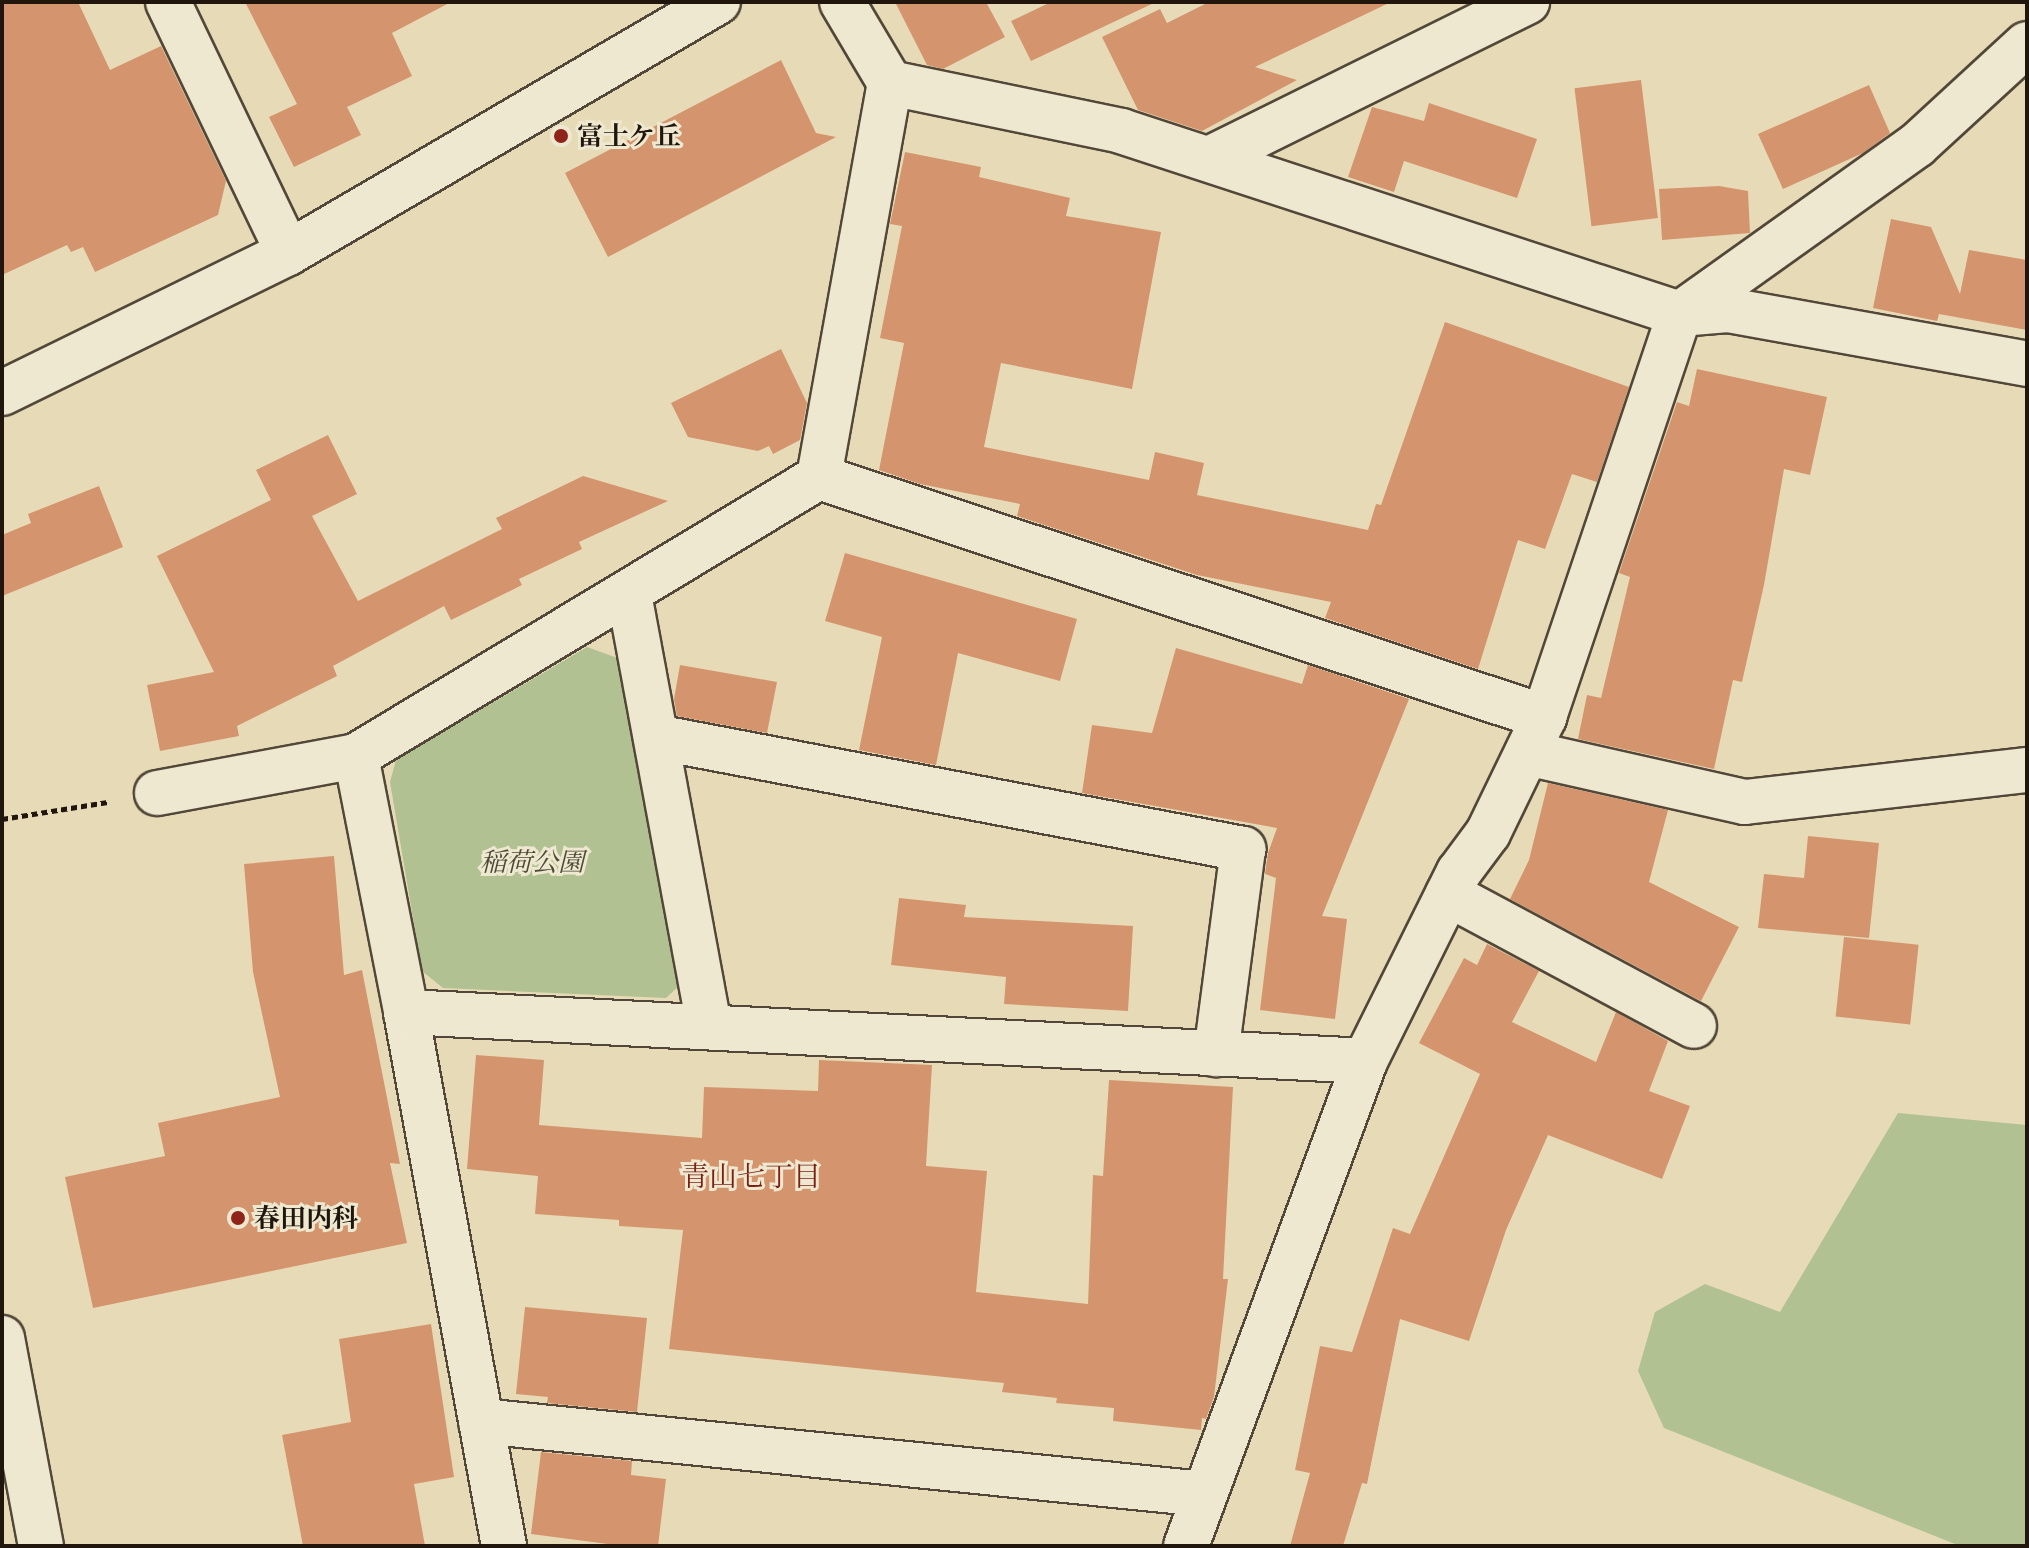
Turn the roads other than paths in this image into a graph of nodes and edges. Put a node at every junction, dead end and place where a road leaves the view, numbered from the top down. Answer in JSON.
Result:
{"nodes":[{"id":1,"x":168,"y":2,"type":"edge"},
{"id":2,"x":842,"y":2,"type":"edge"},
{"id":3,"x":1527,"y":2,"type":"edge"},
{"id":4,"x":697,"y":7,"type":"edge"},
{"id":5,"x":2027,"y":44,"type":"edge"},
{"id":6,"x":890,"y":83,"type":"junction"},
{"id":7,"x":1209,"y":159,"type":"junction"},
{"id":8,"x":288,"y":253,"type":"junction"},
{"id":9,"x":1680,"y":314,"type":"junction"},
{"id":10,"x":2027,"y":364,"type":"edge"},
{"id":11,"x":2,"y":393,"type":"edge"},
{"id":12,"x":819,"y":477,"type":"junction"},
{"id":13,"x":629,"y":594,"type":"junction"},
{"id":14,"x":1536,"y":735,"type":"junction"},
{"id":15,"x":656,"y":737,"type":"junction"},
{"id":16,"x":356,"y":756,"type":"junction"},
{"id":17,"x":2027,"y":770,"type":"edge"},
{"id":18,"x":157,"y":793,"type":"road end"},
{"id":19,"x":1448,"y":894,"type":"junction"},
{"id":20,"x":406,"y":1012,"type":"junction"},
{"id":21,"x":709,"y":1025,"type":"junction"},
{"id":22,"x":1694,"y":1026,"type":"dead end"},
{"id":23,"x":1216,"y":1054,"type":"junction"},
{"id":24,"x":1365,"y":1061,"type":"junction"},
{"id":25,"x":2,"y":1338,"type":"edge"},
{"id":26,"x":481,"y":1421,"type":"junction"},
{"id":27,"x":1204,"y":1494,"type":"junction"},
{"id":28,"x":41,"y":1546,"type":"edge"},
{"id":29,"x":504,"y":1546,"type":"edge"},
{"id":30,"x":1186,"y":1546,"type":"edge"}],
"edges":[{"from":1,"to":8,"type":"street"},
{"from":2,"to":6,"type":"street"},
{"from":3,"to":7,"type":"street"},
{"from":4,"to":8,"type":"street"},
{"from":5,"to":9,"type":"street"},
{"from":6,"to":7,"type":"street"},
{"from":6,"to":12,"type":"street"},
{"from":7,"to":9,"type":"street"},
{"from":8,"to":11,"type":"street"},
{"from":9,"to":10,"type":"street"},
{"from":9,"to":14,"type":"street"},
{"from":12,"to":13,"type":"street"},
{"from":12,"to":14,"type":"street"},
{"from":13,"to":15,"type":"street"},
{"from":13,"to":16,"type":"street"},
{"from":14,"to":17,"type":"street"},
{"from":14,"to":19,"type":"street"},
{"from":15,"to":21,"type":"street"},
{"from":15,"to":23,"type":"street"},
{"from":16,"to":18,"type":"street"},
{"from":16,"to":20,"type":"street"},
{"from":19,"to":22,"type":"street"},
{"from":19,"to":24,"type":"street"},
{"from":20,"to":21,"type":"street"},
{"from":20,"to":26,"type":"street"},
{"from":21,"to":23,"type":"street"},
{"from":23,"to":24,"type":"street"},
{"from":24,"to":27,"type":"street"},
{"from":25,"to":28,"type":"street"},
{"from":26,"to":27,"type":"street"},
{"from":26,"to":29,"type":"street"},
{"from":27,"to":30,"type":"street"}]}
